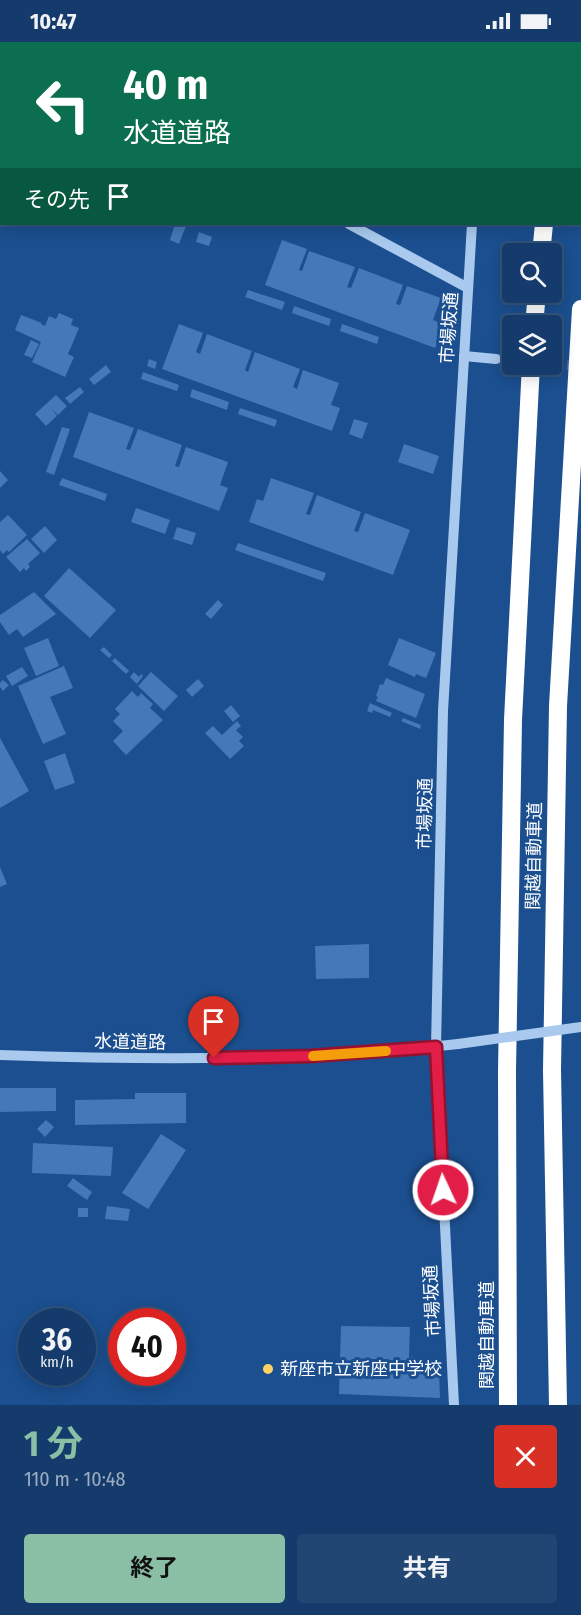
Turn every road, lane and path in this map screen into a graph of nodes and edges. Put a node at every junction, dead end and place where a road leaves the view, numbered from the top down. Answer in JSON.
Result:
{"nodes":[{"id":1,"x":351,"y":225,"type":"edge"},
{"id":2,"x":472,"y":225,"type":"edge"},
{"id":3,"x":544,"y":225,"type":"edge"},
{"id":4,"x":542,"y":243,"type":"edge"},
{"id":5,"x":468,"y":288,"type":"junction"},
{"id":6,"x":581,"y":309,"type":"edge"},
{"id":7,"x":464,"y":356,"type":"junction"},
{"id":8,"x":496,"y":359,"type":"tunnel mouth"},
{"id":9,"x":530,"y":375,"type":"edge"},
{"id":10,"x":581,"y":1027,"type":"edge"},
{"id":11,"x":436,"y":1047,"type":"junction"},
{"id":12,"x":0,"y":1056,"type":"edge"},
{"id":13,"x":454,"y":1405,"type":"edge"},
{"id":14,"x":508,"y":1405,"type":"edge"},
{"id":15,"x":558,"y":1405,"type":"edge"}],
"edges":[{"from":1,"to":5,"type":"street"},
{"from":2,"to":5,"type":"street","name":"市場坂通"},
{"from":3,"to":4,"type":"highway"},
{"from":5,"to":7,"type":"street","name":"市場坂通"},
{"from":6,"to":15,"type":"highway","name":"関越自動車道"},
{"from":7,"to":8,"type":"street"},
{"from":7,"to":11,"type":"street","name":"市場坂通"},
{"from":9,"to":14,"type":"highway","name":"関越自動車道"},
{"from":10,"to":11,"type":"street","name":"水道道路","bridge":true},
{"from":11,"to":12,"type":"street","name":"水道道路"},
{"from":11,"to":13,"type":"street","name":"市場坂通"}]}
